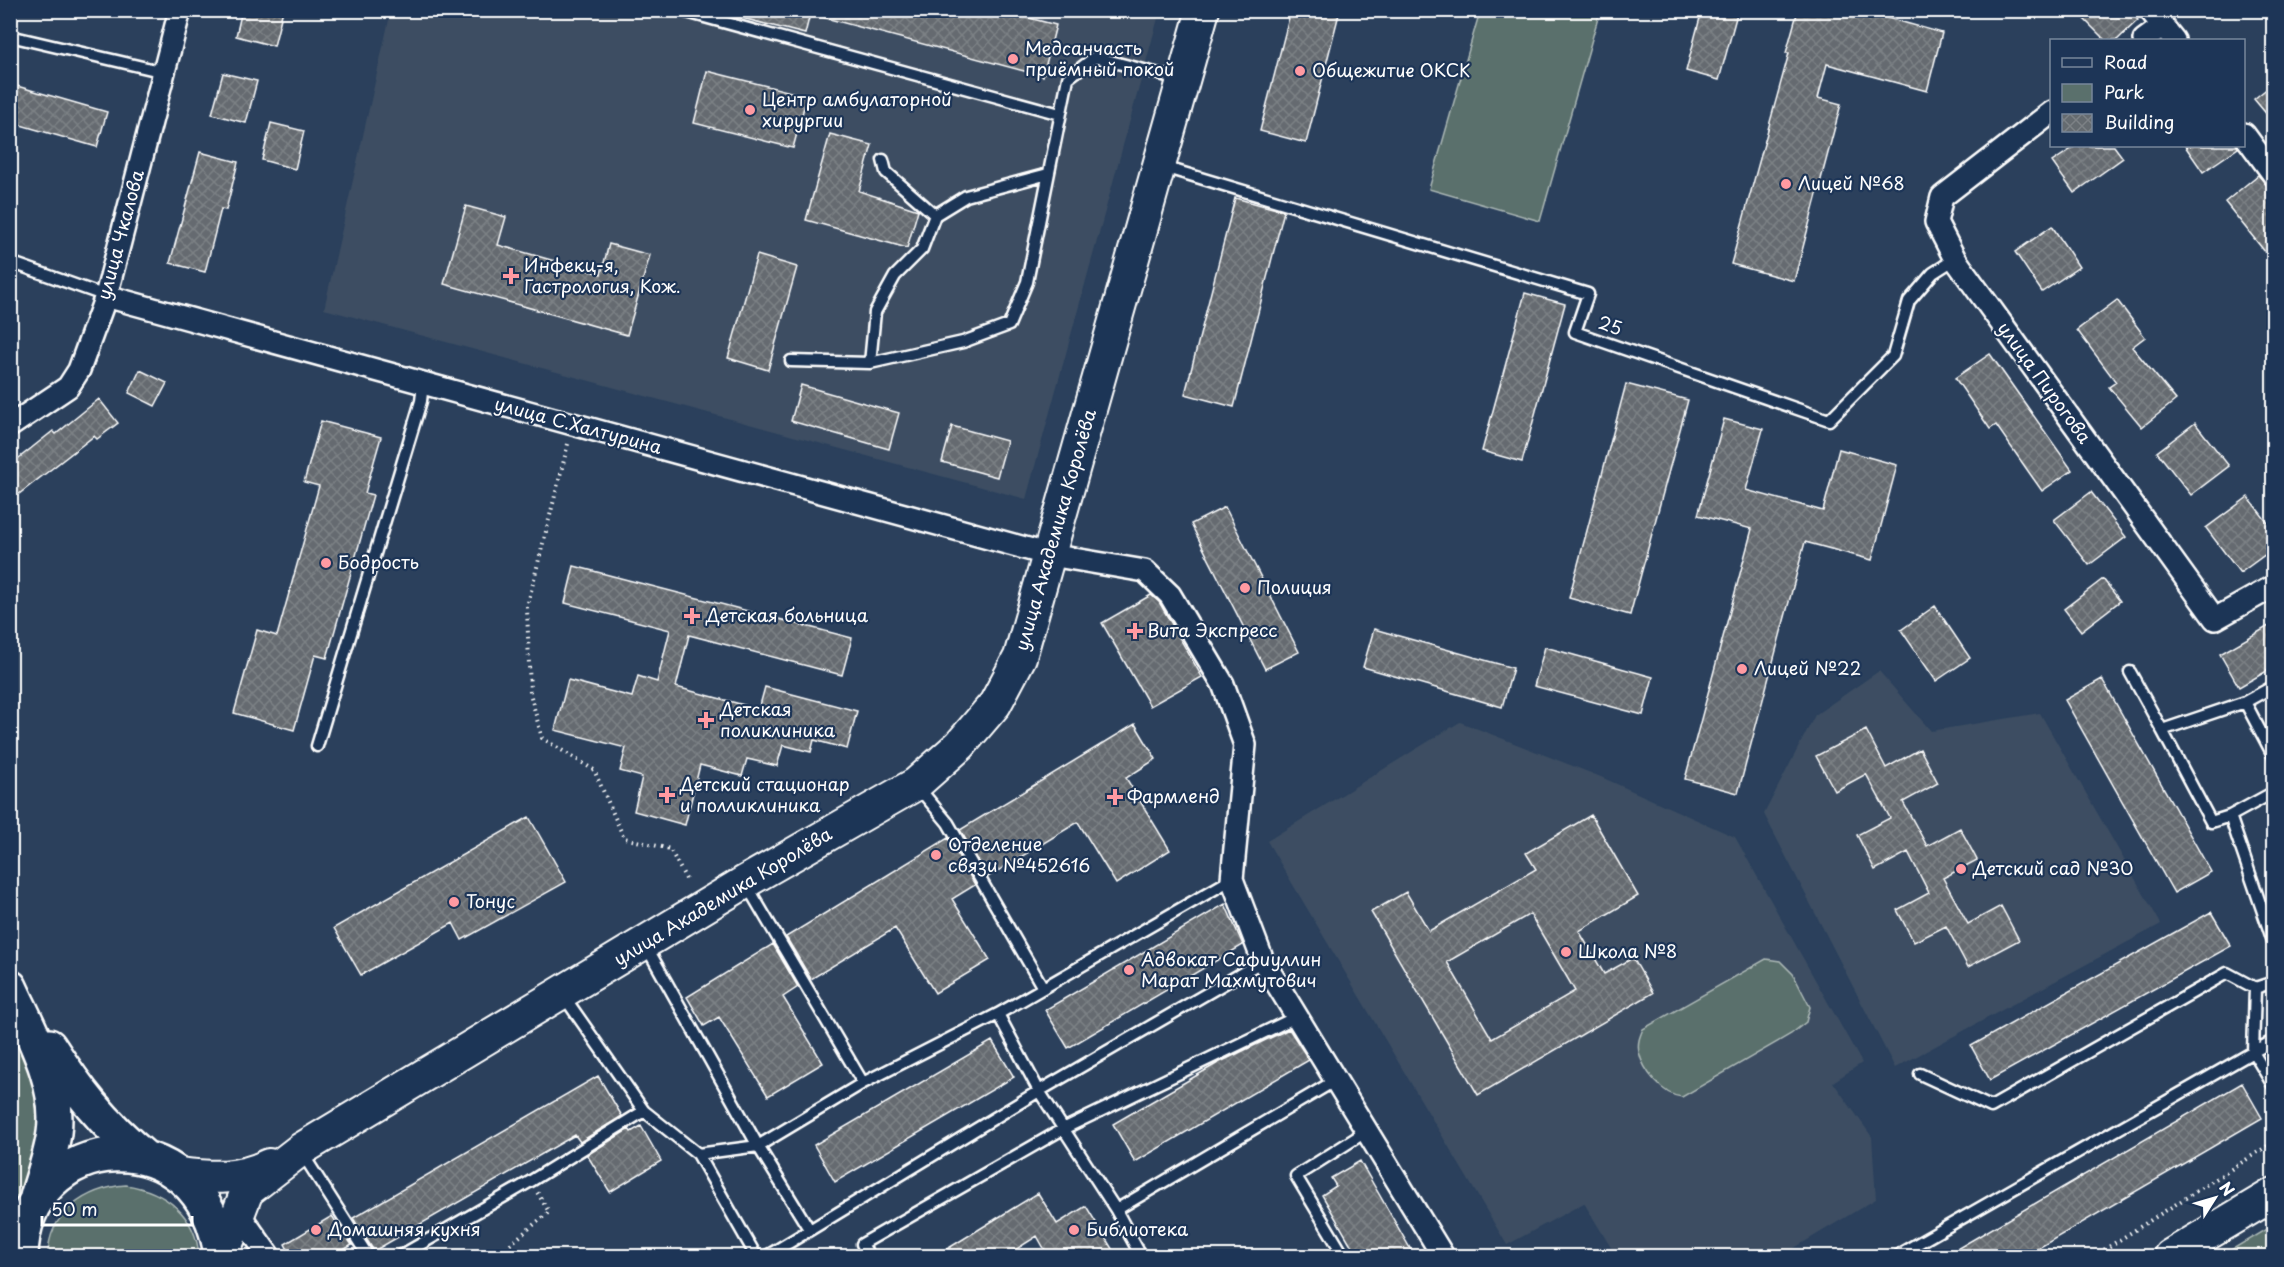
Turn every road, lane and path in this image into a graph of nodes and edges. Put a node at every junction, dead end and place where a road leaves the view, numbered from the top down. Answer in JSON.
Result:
{"nodes":[{"id":1,"x":180,"y":10,"type":"edge"},
{"id":2,"x":679,"y":10,"type":"edge"},
{"id":3,"x":1203,"y":10,"type":"edge"},
{"id":4,"x":2163,"y":26,"type":"edge"},
{"id":5,"x":10,"y":36,"type":"edge"},
{"id":6,"x":2145,"y":39,"type":"edge"},
{"id":7,"x":164,"y":72,"type":"junction"},
{"id":8,"x":1182,"y":80,"type":"junction"},
{"id":9,"x":1060,"y":114,"type":"junction"},
{"id":10,"x":2050,"y":114,"type":"edge"},
{"id":11,"x":2245,"y":135,"type":"edge"},
{"id":12,"x":883,"y":160,"type":"dead end"},
{"id":13,"x":1157,"y":165,"type":"junction"},
{"id":14,"x":1048,"y":174,"type":"junction"},
{"id":15,"x":2274,"y":175,"type":"edge"},
{"id":16,"x":935,"y":214,"type":"junction"},
{"id":17,"x":1955,"y":259,"type":"junction"},
{"id":18,"x":10,"y":262,"type":"edge"},
{"id":19,"x":106,"y":296,"type":"junction"},
{"id":20,"x":791,"y":362,"type":"dead end"},
{"id":21,"x":870,"y":363,"type":"junction"},
{"id":22,"x":423,"y":384,"type":"junction"},
{"id":23,"x":10,"y":426,"type":"edge"},
{"id":24,"x":568,"y":441,"type":"dead end"},
{"id":25,"x":1050,"y":555,"type":"junction"},
{"id":26,"x":2274,"y":586,"type":"edge"},
{"id":27,"x":2130,"y":672,"type":"dead end"},
{"id":28,"x":2274,"y":686,"type":"edge"},
{"id":29,"x":2245,"y":702,"type":"junction"},
{"id":30,"x":2162,"y":730,"type":"junction"},
{"id":31,"x":2269,"y":735,"type":"edge"},
{"id":32,"x":317,"y":746,"type":"dead end"},
{"id":33,"x":2274,"y":757,"type":"edge"},
{"id":34,"x":916,"y":784,"type":"junction"},
{"id":35,"x":2274,"y":792,"type":"edge"},
{"id":36,"x":2230,"y":816,"type":"junction"},
{"id":37,"x":1232,"y":879,"type":"junction"},
{"id":38,"x":745,"y":882,"type":"junction"},
{"id":39,"x":688,"y":883,"type":"dead end"},
{"id":40,"x":645,"y":944,"type":"junction"},
{"id":41,"x":2274,"y":944,"type":"edge"},
{"id":42,"x":1263,"y":961,"type":"junction"},
{"id":43,"x":2274,"y":982,"type":"edge"},
{"id":44,"x":10,"y":986,"type":"edge"},
{"id":45,"x":1042,"y":986,"type":"junction"},
{"id":46,"x":2255,"y":988,"type":"junction"},
{"id":47,"x":561,"y":993,"type":"junction"},
{"id":48,"x":998,"y":1014,"type":"junction"},
{"id":49,"x":1296,"y":1017,"type":"junction"},
{"id":50,"x":2274,"y":1040,"type":"edge"},
{"id":51,"x":2253,"y":1052,"type":"junction"},
{"id":52,"x":1920,"y":1074,"type":"dead end"},
{"id":53,"x":1336,"y":1080,"type":"junction"},
{"id":54,"x":863,"y":1083,"type":"junction"},
{"id":55,"x":2274,"y":1087,"type":"edge"},
{"id":56,"x":1040,"y":1091,"type":"junction"},
{"id":57,"x":644,"y":1111,"type":"junction"},
{"id":58,"x":1063,"y":1130,"type":"junction"},
{"id":59,"x":1367,"y":1131,"type":"junction"},
{"id":60,"x":2274,"y":1142,"type":"edge"},
{"id":61,"x":758,"y":1146,"type":"junction"},
{"id":62,"x":300,"y":1150,"type":"junction"},
{"id":63,"x":698,"y":1154,"type":"junction"},
{"id":64,"x":144,"y":1158,"type":"junction"},
{"id":65,"x":180,"y":1174,"type":"junction"},
{"id":66,"x":531,"y":1181,"type":"junction"},
{"id":67,"x":2274,"y":1194,"type":"edge"},
{"id":68,"x":35,"y":1202,"type":"junction"},
{"id":69,"x":1116,"y":1210,"type":"junction"},
{"id":70,"x":237,"y":1211,"type":"junction"},
{"id":71,"x":809,"y":1229,"type":"junction"},
{"id":72,"x":21,"y":1257,"type":"edge"},
{"id":73,"x":222,"y":1257,"type":"edge"},
{"id":74,"x":269,"y":1257,"type":"edge"},
{"id":75,"x":368,"y":1257,"type":"edge"},
{"id":76,"x":399,"y":1257,"type":"edge"},
{"id":77,"x":496,"y":1257,"type":"edge"},
{"id":78,"x":756,"y":1257,"type":"edge"},
{"id":79,"x":767,"y":1257,"type":"edge"},
{"id":80,"x":869,"y":1257,"type":"edge"},
{"id":81,"x":1141,"y":1257,"type":"edge"},
{"id":82,"x":1344,"y":1257,"type":"edge"},
{"id":83,"x":1443,"y":1257,"type":"edge"},
{"id":84,"x":1899,"y":1257,"type":"edge"},
{"id":85,"x":2094,"y":1257,"type":"edge"},
{"id":86,"x":2170,"y":1257,"type":"edge"}],
"edges":[{"from":1,"to":7,"type":"street","name":"улица Чкалова"},
{"from":2,"to":9,"type":"lane"},
{"from":3,"to":8,"type":"street","name":"улица Академика Королёва"},
{"from":4,"to":6,"type":"street"},
{"from":5,"to":7,"type":"lane"},
{"from":7,"to":19,"type":"street","name":"улица Чкалова"},
{"from":8,"to":9,"type":"lane"},
{"from":8,"to":13,"type":"street","name":"улица Академика Королёва"},
{"from":9,"to":14,"type":"lane"},
{"from":10,"to":17,"type":"street","name":"улица Пирогова"},
{"from":11,"to":15,"type":"street"},
{"from":12,"to":16,"type":"lane"},
{"from":13,"to":17,"type":"lane","name":"25"},
{"from":13,"to":25,"type":"street","name":"улица Академика Королёва"},
{"from":14,"to":16,"type":"lane"},
{"from":14,"to":21,"type":"lane"},
{"from":16,"to":21,"type":"lane"},
{"from":17,"to":26,"type":"street","name":"улица Пирогова"},
{"from":18,"to":19,"type":"lane"},
{"from":19,"to":22,"type":"street","name":"улица С.Халтурина"},
{"from":19,"to":23,"type":"street","name":"улица Чкалова"},
{"from":20,"to":21,"type":"lane"},
{"from":22,"to":25,"type":"street","name":"улица С.Халтурина"},
{"from":22,"to":32,"type":"lane"},
{"from":24,"to":39,"type":"path"},
{"from":25,"to":34,"type":"street","name":"улица Академика Королёва"},
{"from":25,"to":37,"type":"street","name":"улица С.Халтурина"},
{"from":27,"to":30,"type":"lane"},
{"from":28,"to":29,"type":"lane"},
{"from":29,"to":30,"type":"lane"},
{"from":29,"to":31,"type":"lane"},
{"from":30,"to":36,"type":"lane"},
{"from":31,"to":33,"type":"lane"},
{"from":34,"to":38,"type":"street","name":"улица Академика Королёва"},
{"from":34,"to":45,"type":"lane"},
{"from":35,"to":36,"type":"lane"},
{"from":36,"to":41,"type":"lane"},
{"from":37,"to":42,"type":"street"},
{"from":37,"to":45,"type":"lane"},
{"from":38,"to":40,"type":"street","name":"улица Академика Королёва"},
{"from":38,"to":54,"type":"lane"},
{"from":40,"to":47,"type":"street","name":"улица Академика Королёва"},
{"from":40,"to":61,"type":"lane"},
{"from":42,"to":49,"type":"street"},
{"from":42,"to":56,"type":"lane"},
{"from":43,"to":46,"type":"lane"},
{"from":44,"to":64,"type":"main road"},
{"from":44,"to":68,"type":"main road"},
{"from":45,"to":48,"type":"lane"},
{"from":46,"to":51,"type":"lane"},
{"from":46,"to":52,"type":"lane"},
{"from":47,"to":57,"type":"lane"},
{"from":47,"to":62,"type":"street","name":"улица Академика Королёва"},
{"from":48,"to":54,"type":"lane"},
{"from":48,"to":56,"type":"lane"},
{"from":49,"to":53,"type":"street"},
{"from":49,"to":58,"type":"lane"},
{"from":50,"to":51,"type":"lane"},
{"from":51,"to":55,"type":"lane"},
{"from":51,"to":84,"type":"lane"},
{"from":53,"to":59,"type":"street"},
{"from":53,"to":69,"type":"lane"},
{"from":54,"to":61,"type":"lane"},
{"from":56,"to":58,"type":"lane"},
{"from":56,"to":71,"type":"lane"},
{"from":57,"to":63,"type":"lane"},
{"from":57,"to":66,"type":"lane"},
{"from":58,"to":69,"type":"lane"},
{"from":58,"to":80,"type":"lane"},
{"from":59,"to":82,"type":"lane"},
{"from":59,"to":83,"type":"street"},
{"from":60,"to":85,"type":"path"},
{"from":61,"to":63,"type":"lane"},
{"from":61,"to":71,"type":"lane"},
{"from":62,"to":65,"type":"street"},
{"from":62,"to":70,"type":"street","name":"улица Академика Королёва"},
{"from":62,"to":75,"type":"lane"},
{"from":63,"to":78,"type":"lane"},
{"from":64,"to":65,"type":"main road"},
{"from":64,"to":68,"type":"main road"},
{"from":65,"to":73,"type":"main road"},
{"from":66,"to":76,"type":"lane"},
{"from":66,"to":77,"type":"path"},
{"from":67,"to":86,"type":"street"},
{"from":68,"to":72,"type":"main road"},
{"from":69,"to":81,"type":"lane"},
{"from":70,"to":73,"type":"street","name":"улица Академика Королёва"},
{"from":70,"to":74,"type":"street"},
{"from":71,"to":79,"type":"lane"}]}
